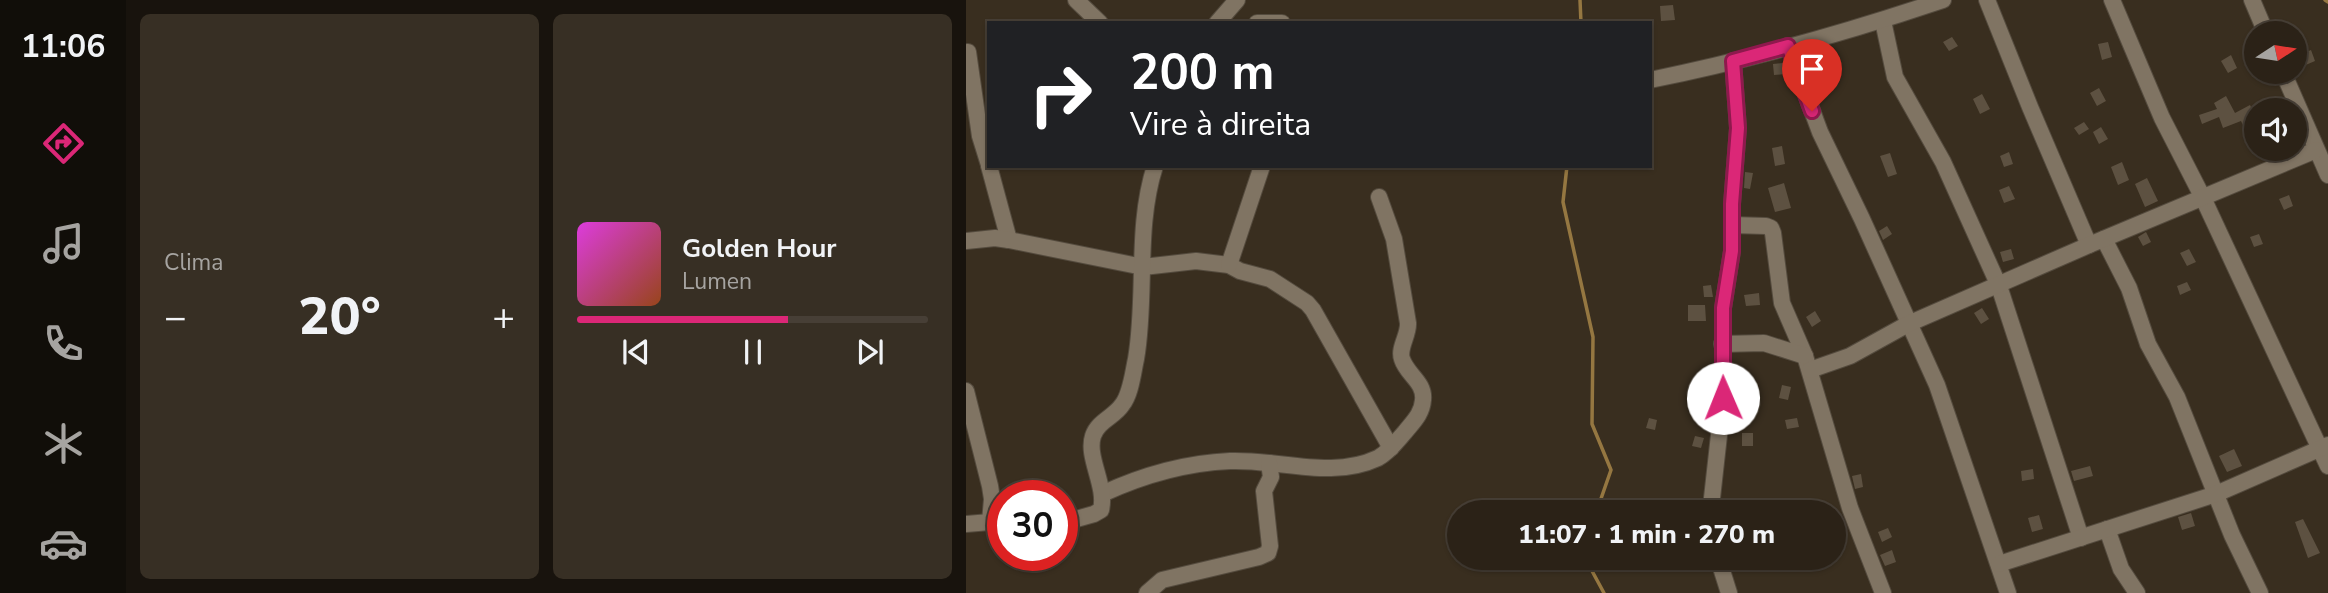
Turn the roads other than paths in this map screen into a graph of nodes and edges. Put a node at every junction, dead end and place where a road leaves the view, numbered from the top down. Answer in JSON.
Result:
{"nodes":[{"id":1,"x":1076,"y":0,"type":"edge"},
{"id":2,"x":1237,"y":0,"type":"edge"},
{"id":3,"x":1943,"y":0,"type":"edge"},
{"id":4,"x":1987,"y":0,"type":"edge"},
{"id":5,"x":2112,"y":0,"type":"edge"},
{"id":6,"x":2252,"y":0,"type":"edge"},
{"id":7,"x":1883,"y":20,"type":"junction"},
{"id":8,"x":1098,"y":21,"type":"edge"},
{"id":9,"x":1219,"y":21,"type":"edge"},
{"id":10,"x":2261,"y":21,"type":"edge"},
{"id":11,"x":1788,"y":46,"type":"junction"},
{"id":12,"x":968,"y":52,"type":"edge"},
{"id":13,"x":1733,"y":61,"type":"junction"},
{"id":14,"x":1652,"y":80,"type":"edge"},
{"id":15,"x":2288,"y":84,"type":"edge"},
{"id":16,"x":2316,"y":150,"type":"junction"},
{"id":17,"x":987,"y":159,"type":"edge"},
{"id":18,"x":990,"y":168,"type":"edge"},
{"id":19,"x":1154,"y":168,"type":"edge"},
{"id":20,"x":1261,"y":168,"type":"edge"},
{"id":21,"x":2328,"y":175,"type":"edge"},
{"id":22,"x":1379,"y":197,"type":"dead end"},
{"id":23,"x":2203,"y":198,"type":"junction"},
{"id":24,"x":1732,"y":225,"type":"junction"},
{"id":25,"x":1009,"y":240,"type":"junction"},
{"id":26,"x":966,"y":241,"type":"edge"},
{"id":27,"x":2097,"y":242,"type":"junction"},
{"id":28,"x":1228,"y":265,"type":"junction"},
{"id":29,"x":1143,"y":267,"type":"junction"},
{"id":30,"x":1999,"y":286,"type":"junction"},
{"id":31,"x":1908,"y":324,"type":"junction"},
{"id":32,"x":1722,"y":344,"type":"junction"},
{"id":33,"x":1807,"y":363,"type":"junction"},
{"id":34,"x":966,"y":391,"type":"edge"},
{"id":35,"x":2324,"y":446,"type":"edge"},
{"id":36,"x":1391,"y":448,"type":"junction"},
{"id":37,"x":1269,"y":463,"type":"junction"},
{"id":38,"x":2328,"y":466,"type":"edge"},
{"id":39,"x":988,"y":480,"type":"edge"},
{"id":40,"x":1102,"y":494,"type":"junction"},
{"id":41,"x":2216,"y":494,"type":"junction"},
{"id":42,"x":1712,"y":500,"type":"edge"},
{"id":43,"x":1078,"y":518,"type":"edge"},
{"id":44,"x":966,"y":524,"type":"edge"},
{"id":45,"x":987,"y":525,"type":"edge"},
{"id":46,"x":2107,"y":529,"type":"junction"},
{"id":47,"x":2081,"y":538,"type":"junction"},
{"id":48,"x":1998,"y":564,"type":"junction"},
{"id":49,"x":1722,"y":570,"type":"edge"},
{"id":50,"x":1147,"y":593,"type":"edge"},
{"id":51,"x":1729,"y":593,"type":"edge"},
{"id":52,"x":1883,"y":593,"type":"edge"},
{"id":53,"x":2008,"y":593,"type":"edge"},
{"id":54,"x":2137,"y":593,"type":"edge"},
{"id":55,"x":2260,"y":593,"type":"edge"}],
"edges":[{"from":1,"to":8,"type":"street"},
{"from":2,"to":9,"type":"street"},
{"from":3,"to":7,"type":"street"},
{"from":4,"to":27,"type":"street"},
{"from":5,"to":23,"type":"street"},
{"from":6,"to":10,"type":"street"},
{"from":7,"to":11,"type":"street"},
{"from":7,"to":30,"type":"street"},
{"from":11,"to":13,"type":"street"},
{"from":11,"to":31,"type":"street"},
{"from":12,"to":17,"type":"street"},
{"from":13,"to":14,"type":"street"},
{"from":13,"to":24,"type":"street"},
{"from":15,"to":16,"type":"street"},
{"from":16,"to":21,"type":"street"},
{"from":16,"to":23,"type":"street"},
{"from":18,"to":25,"type":"street"},
{"from":19,"to":29,"type":"street"},
{"from":20,"to":28,"type":"street"},
{"from":22,"to":36,"type":"street"},
{"from":23,"to":27,"type":"street"},
{"from":23,"to":35,"type":"street"},
{"from":24,"to":32,"type":"street"},
{"from":24,"to":33,"type":"street"},
{"from":25,"to":26,"type":"street"},
{"from":25,"to":29,"type":"street"},
{"from":27,"to":30,"type":"street"},
{"from":27,"to":41,"type":"street"},
{"from":28,"to":29,"type":"street"},
{"from":28,"to":36,"type":"street"},
{"from":29,"to":40,"type":"street"},
{"from":30,"to":31,"type":"street"},
{"from":30,"to":47,"type":"street"},
{"from":31,"to":33,"type":"street"},
{"from":31,"to":48,"type":"street"},
{"from":32,"to":33,"type":"street"},
{"from":32,"to":42,"type":"street"},
{"from":33,"to":52,"type":"street"},
{"from":34,"to":39,"type":"street"},
{"from":35,"to":38,"type":"street"},
{"from":35,"to":41,"type":"street"},
{"from":36,"to":37,"type":"street"},
{"from":37,"to":40,"type":"street"},
{"from":37,"to":50,"type":"street"},
{"from":40,"to":43,"type":"street"},
{"from":41,"to":46,"type":"street"},
{"from":41,"to":55,"type":"street"},
{"from":44,"to":45,"type":"street"},
{"from":46,"to":47,"type":"street"},
{"from":46,"to":54,"type":"street"},
{"from":47,"to":48,"type":"street"},
{"from":48,"to":53,"type":"street"},
{"from":49,"to":51,"type":"street"}]}
